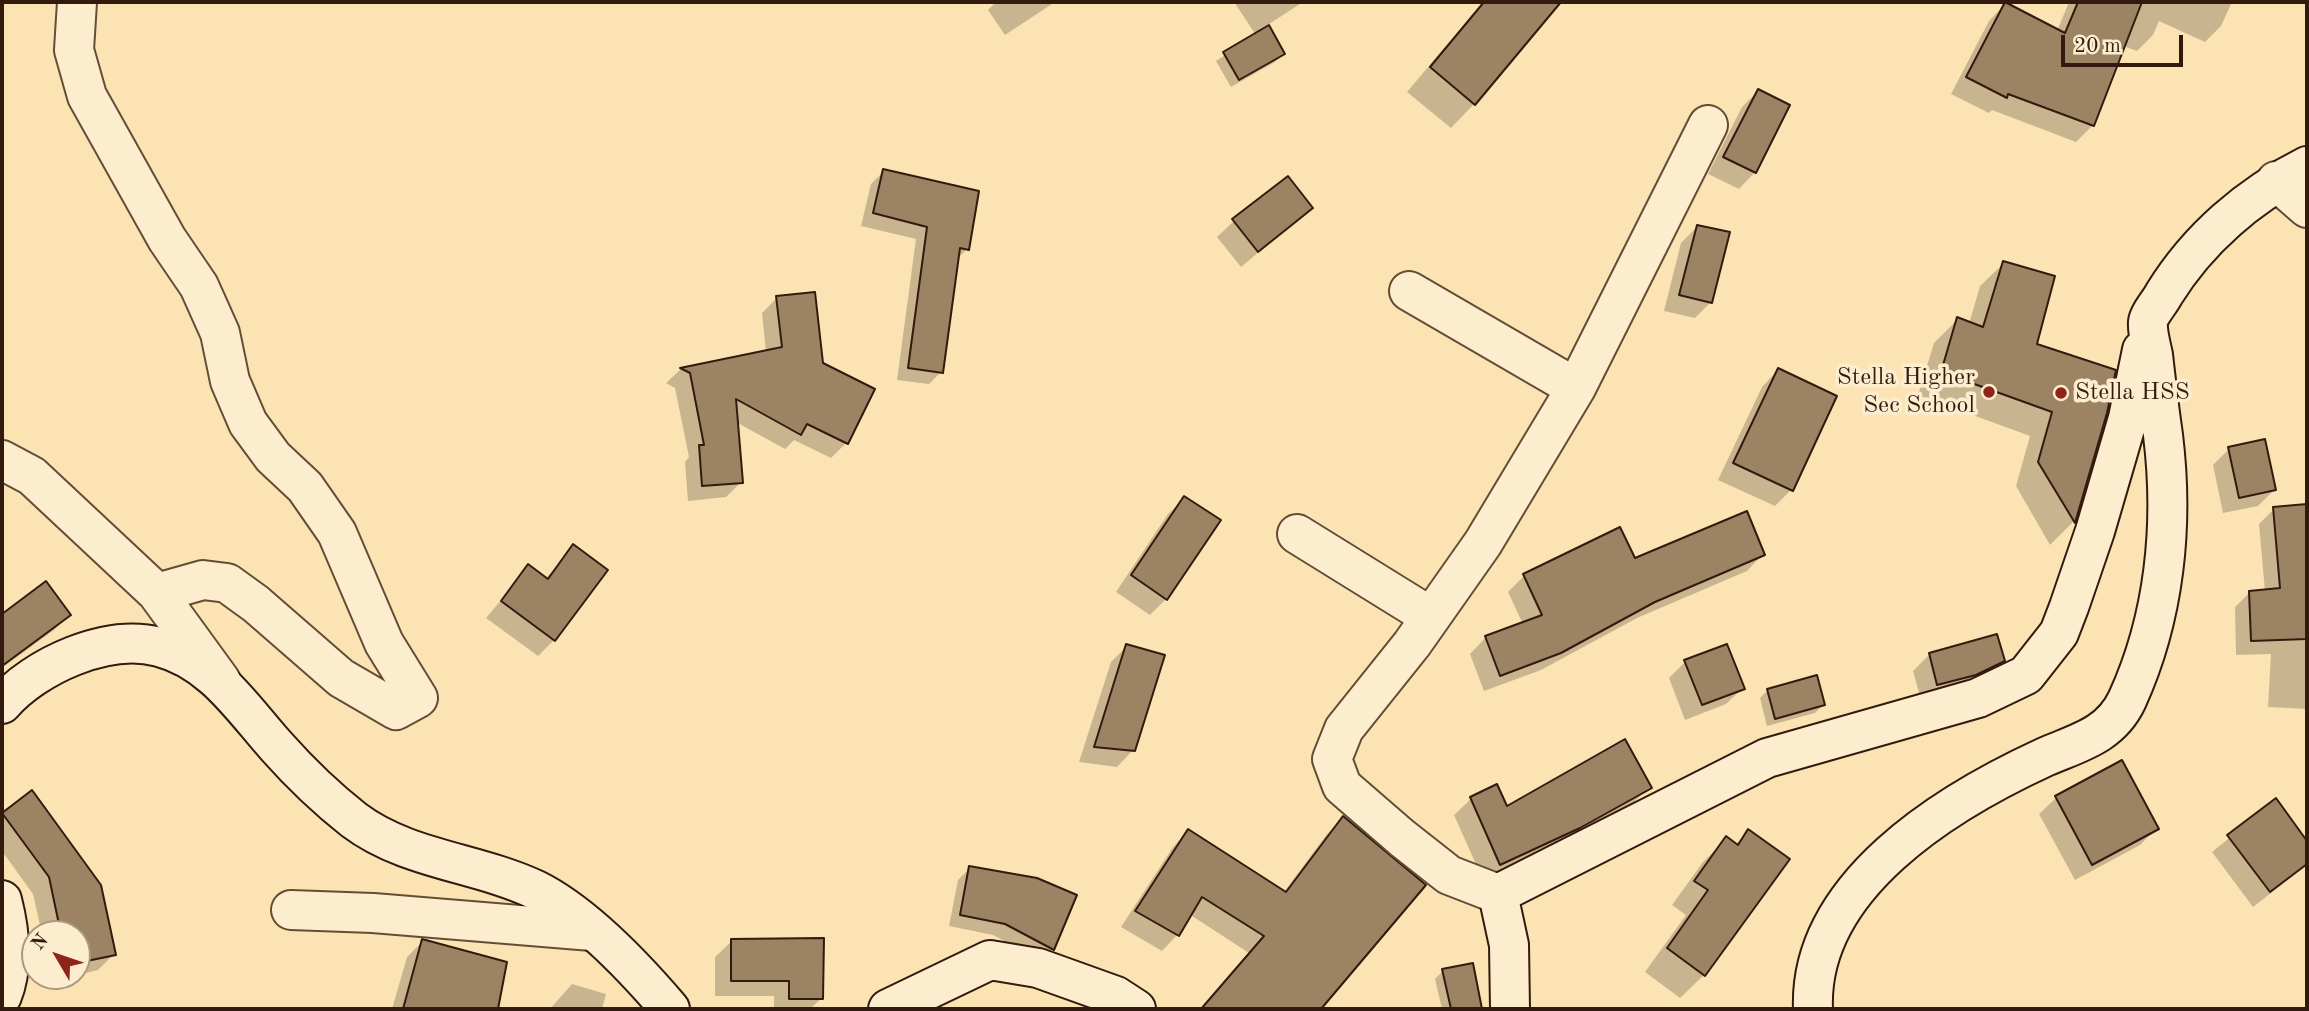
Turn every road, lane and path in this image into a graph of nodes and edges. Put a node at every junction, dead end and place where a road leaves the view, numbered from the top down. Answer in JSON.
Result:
{"nodes":[{"id":1,"x":77,"y":2,"type":"edge"},
{"id":2,"x":1708,"y":125,"type":"dead end"},
{"id":3,"x":2292,"y":174,"type":"edge"},
{"id":4,"x":2307,"y":208,"type":"edge"},
{"id":5,"x":1409,"y":291,"type":"dead end"},
{"id":6,"x":2148,"y":320,"type":"junction"},
{"id":7,"x":1576,"y":388,"type":"junction"},
{"id":8,"x":2,"y":460,"type":"edge"},
{"id":9,"x":1297,"y":534,"type":"dead end"},
{"id":10,"x":157,"y":593,"type":"junction"},
{"id":11,"x":1431,"y":617,"type":"junction"},
{"id":12,"x":226,"y":688,"type":"junction"},
{"id":13,"x":2,"y":704,"type":"edge"},
{"id":14,"x":1498,"y":894,"type":"junction"},
{"id":15,"x":2,"y":900,"type":"edge"},
{"id":16,"x":291,"y":910,"type":"dead end"},
{"id":17,"x":592,"y":931,"type":"junction"},
{"id":18,"x":2,"y":996,"type":"edge"},
{"id":19,"x":670,"y":1009,"type":"edge"},
{"id":20,"x":888,"y":1009,"type":"edge"},
{"id":21,"x":1136,"y":1009,"type":"edge"},
{"id":22,"x":1510,"y":1009,"type":"edge"},
{"id":23,"x":1813,"y":1009,"type":"edge"}],
"edges":[{"from":1,"to":10,"type":"street"},
{"from":2,"to":7,"type":"street"},
{"from":3,"to":4,"type":"street"},
{"from":3,"to":6,"type":"street"},
{"from":5,"to":7,"type":"street"},
{"from":6,"to":14,"type":"street"},
{"from":6,"to":23,"type":"street"},
{"from":7,"to":11,"type":"street"},
{"from":8,"to":10,"type":"street"},
{"from":9,"to":11,"type":"street"},
{"from":10,"to":12,"type":"street"},
{"from":11,"to":14,"type":"street"},
{"from":12,"to":13,"type":"street"},
{"from":12,"to":17,"type":"street"},
{"from":14,"to":22,"type":"street"},
{"from":15,"to":18,"type":"street"},
{"from":16,"to":17,"type":"street"},
{"from":17,"to":19,"type":"street"},
{"from":20,"to":21,"type":"street"}]}
